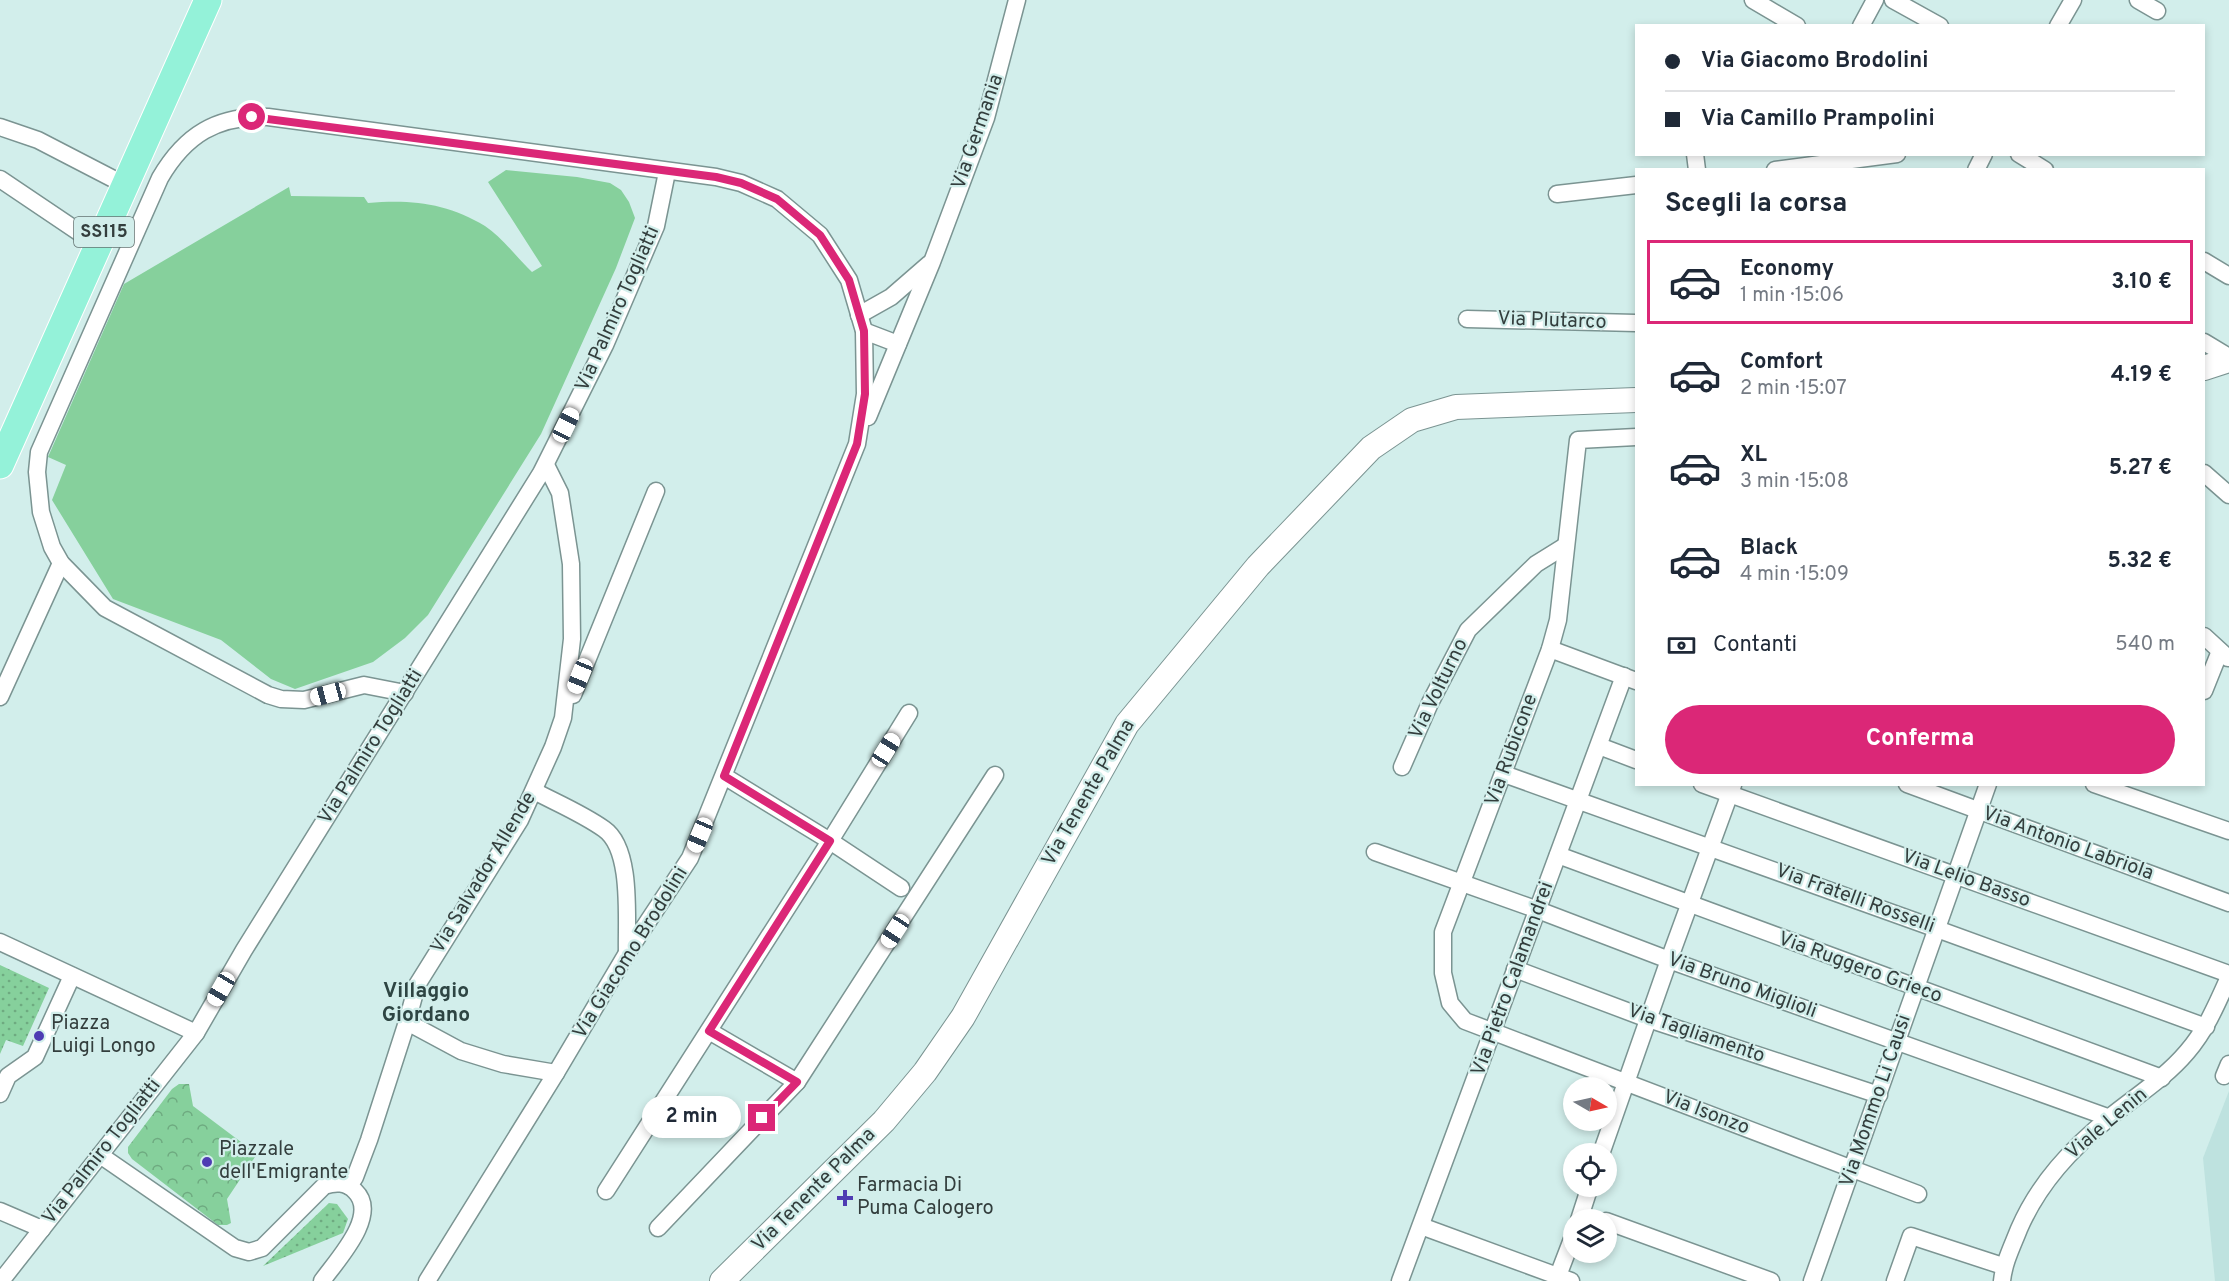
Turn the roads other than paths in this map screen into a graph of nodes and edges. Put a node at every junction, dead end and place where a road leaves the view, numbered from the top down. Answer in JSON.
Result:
{"nodes":[{"id":1,"x":208,"y":0,"type":"edge"},
{"id":2,"x":1017,"y":0,"type":"edge"},
{"id":3,"x":1753,"y":0,"type":"edge"},
{"id":4,"x":1875,"y":0,"type":"edge"},
{"id":5,"x":1893,"y":0,"type":"edge"},
{"id":6,"x":2073,"y":0,"type":"edge"},
{"id":7,"x":2138,"y":0,"type":"edge"},
{"id":8,"x":2157,"y":11,"type":"dead end"},
{"id":9,"x":1794,"y":24,"type":"edge"},
{"id":10,"x":1862,"y":24,"type":"edge"},
{"id":11,"x":1936,"y":24,"type":"edge"},
{"id":12,"x":2059,"y":24,"type":"edge"},
{"id":13,"x":0,"y":127,"type":"edge"},
{"id":14,"x":1881,"y":156,"type":"edge"},
{"id":15,"x":2022,"y":156,"type":"edge"},
{"id":16,"x":1790,"y":168,"type":"edge"},
{"id":17,"x":2042,"y":168,"type":"edge"},
{"id":18,"x":667,"y":172,"type":"junction"},
{"id":19,"x":0,"y":179,"type":"edge"},
{"id":20,"x":125,"y":185,"type":"junction"},
{"id":21,"x":1635,"y":185,"type":"edge"},
{"id":22,"x":1557,"y":194,"type":"dead end"},
{"id":23,"x":98,"y":245,"type":"junction"},
{"id":24,"x":932,"y":262,"type":"junction"},
{"id":25,"x":2205,"y":262,"type":"edge"},
{"id":26,"x":2229,"y":276,"type":"edge"},
{"id":27,"x":1467,"y":319,"type":"dead end"},
{"id":28,"x":862,"y":323,"type":"junction"},
{"id":29,"x":1635,"y":323,"type":"edge"},
{"id":30,"x":2205,"y":343,"type":"edge"},
{"id":31,"x":898,"y":344,"type":"junction"},
{"id":32,"x":2229,"y":358,"type":"edge"},
{"id":33,"x":2205,"y":368,"type":"edge"},
{"id":34,"x":1635,"y":400,"type":"edge"},
{"id":35,"x":1635,"y":437,"type":"edge"},
{"id":36,"x":857,"y":444,"type":"junction"},
{"id":37,"x":0,"y":465,"type":"edge"},
{"id":38,"x":546,"y":465,"type":"junction"},
{"id":39,"x":2205,"y":474,"type":"edge"},
{"id":40,"x":656,"y":491,"type":"dead end"},
{"id":41,"x":2229,"y":495,"type":"edge"},
{"id":42,"x":1565,"y":546,"type":"junction"},
{"id":43,"x":61,"y":563,"type":"junction"},
{"id":44,"x":2205,"y":637,"type":"edge"},
{"id":45,"x":1550,"y":649,"type":"junction"},
{"id":46,"x":2225,"y":655,"type":"edge"},
{"id":47,"x":1630,"y":679,"type":"edge"},
{"id":48,"x":2205,"y":689,"type":"edge"},
{"id":49,"x":405,"y":693,"type":"junction"},
{"id":50,"x":0,"y":697,"type":"edge"},
{"id":51,"x":909,"y":713,"type":"dead end"},
{"id":52,"x":563,"y":718,"type":"junction"},
{"id":53,"x":1599,"y":746,"type":"junction"},
{"id":54,"x":1635,"y":760,"type":"edge"},
{"id":55,"x":1402,"y":767,"type":"dead end"},
{"id":56,"x":1503,"y":774,"type":"junction"},
{"id":57,"x":995,"y":775,"type":"dead end"},
{"id":58,"x":724,"y":776,"type":"junction"},
{"id":59,"x":1712,"y":786,"type":"edge"},
{"id":60,"x":1912,"y":786,"type":"edge"},
{"id":61,"x":1987,"y":786,"type":"edge"},
{"id":62,"x":2100,"y":786,"type":"edge"},
{"id":63,"x":1732,"y":790,"type":"edge"},
{"id":64,"x":534,"y":791,"type":"junction"},
{"id":65,"x":1579,"y":800,"type":"junction"},
{"id":66,"x":1979,"y":811,"type":"junction"},
{"id":67,"x":2229,"y":831,"type":"edge"},
{"id":68,"x":830,"y":841,"type":"junction"},
{"id":69,"x":1712,"y":848,"type":"junction"},
{"id":70,"x":1375,"y":852,"type":"dead end"},
{"id":71,"x":1558,"y":855,"type":"junction"},
{"id":72,"x":1956,"y":875,"type":"junction"},
{"id":73,"x":1462,"y":883,"type":"junction"},
{"id":74,"x":901,"y":888,"type":"dead end"},
{"id":75,"x":2229,"y":903,"type":"edge"},
{"id":76,"x":1691,"y":905,"type":"junction"},
{"id":77,"x":1538,"y":910,"type":"junction"},
{"id":78,"x":1937,"y":929,"type":"junction"},
{"id":79,"x":0,"y":942,"type":"edge"},
{"id":80,"x":627,"y":953,"type":"junction"},
{"id":81,"x":1669,"y":960,"type":"junction"},
{"id":82,"x":1515,"y":969,"type":"junction"},
{"id":83,"x":72,"y":976,"type":"junction"},
{"id":84,"x":2229,"y":976,"type":"edge"},
{"id":85,"x":1916,"y":988,"type":"junction"},
{"id":86,"x":1648,"y":1019,"type":"junction"},
{"id":87,"x":407,"y":1022,"type":"junction"},
{"id":88,"x":2206,"y":1027,"type":"junction"},
{"id":89,"x":709,"y":1031,"type":"junction"},
{"id":90,"x":1494,"y":1031,"type":"junction"},
{"id":91,"x":196,"y":1033,"type":"junction"},
{"id":92,"x":1897,"y":1042,"type":"junction"},
{"id":93,"x":556,"y":1073,"type":"junction"},
{"id":94,"x":2162,"y":1078,"type":"junction"},
{"id":95,"x":797,"y":1082,"type":"junction"},
{"id":96,"x":1626,"y":1082,"type":"junction"},
{"id":97,"x":0,"y":1094,"type":"edge"},
{"id":98,"x":1879,"y":1095,"type":"junction"},
{"id":99,"x":2110,"y":1118,"type":"junction"},
{"id":100,"x":1605,"y":1143,"type":"edge"},
{"id":101,"x":100,"y":1155,"type":"junction"},
{"id":102,"x":1852,"y":1170,"type":"junction"},
{"id":103,"x":350,"y":1186,"type":"junction"},
{"id":104,"x":606,"y":1191,"type":"dead end"},
{"id":105,"x":1918,"y":1194,"type":"dead end"},
{"id":106,"x":0,"y":1211,"type":"edge"},
{"id":107,"x":1617,"y":1225,"type":"edge"},
{"id":108,"x":1421,"y":1226,"type":"junction"},
{"id":109,"x":658,"y":1228,"type":"dead end"},
{"id":110,"x":42,"y":1229,"type":"junction"},
{"id":111,"x":1566,"y":1263,"type":"edge"},
{"id":112,"x":2003,"y":1273,"type":"edge"},
{"id":113,"x":1562,"y":1279,"type":"edge"},
{"id":114,"x":1,"y":1281,"type":"edge"},
{"id":115,"x":322,"y":1281,"type":"edge"},
{"id":116,"x":427,"y":1281,"type":"edge"},
{"id":117,"x":722,"y":1281,"type":"edge"},
{"id":118,"x":1400,"y":1281,"type":"edge"},
{"id":119,"x":1771,"y":1281,"type":"edge"},
{"id":120,"x":1812,"y":1281,"type":"edge"},
{"id":121,"x":1895,"y":1281,"type":"edge"}],
"edges":[{"from":1,"to":20,"type":"main road","number":"SS115"},
{"from":2,"to":24,"type":"street","name":"Via Germania"},
{"from":3,"to":9,"type":"street"},
{"from":4,"to":10,"type":"street"},
{"from":5,"to":11,"type":"street"},
{"from":6,"to":12,"type":"street"},
{"from":7,"to":8,"type":"street"},
{"from":13,"to":20,"type":"street"},
{"from":14,"to":16,"type":"street"},
{"from":15,"to":17,"type":"street"},
{"from":18,"to":28,"type":"street","name":"Via Giacomo Brodolini"},
{"from":18,"to":38,"type":"street","name":"Via Palmiro Togliatti"},
{"from":18,"to":43,"type":"street","name":"Via Giacomo Brodolini"},
{"from":19,"to":23,"type":"street"},
{"from":20,"to":23,"type":"main road","number":"SS115"},
{"from":21,"to":22,"type":"street"},
{"from":23,"to":37,"type":"main road","number":"SS115"},
{"from":24,"to":28,"type":"street"},
{"from":24,"to":31,"type":"street","name":"Via Germania"},
{"from":25,"to":26,"type":"street"},
{"from":27,"to":29,"type":"street","name":"Via Plutarco"},
{"from":28,"to":31,"type":"street"},
{"from":28,"to":36,"type":"street","name":"Via Giacomo Brodolini"},
{"from":30,"to":32,"type":"street"},
{"from":31,"to":36,"type":"street","name":"Via Germania"},
{"from":32,"to":33,"type":"main road"},
{"from":34,"to":117,"type":"main road","name":"Via Tenente Palma"},
{"from":35,"to":42,"type":"street","name":"Via Rubicone"},
{"from":36,"to":58,"type":"street","name":"Via Giacomo Brodolini"},
{"from":38,"to":49,"type":"street","name":"Via Palmiro Togliatti"},
{"from":38,"to":52,"type":"street","name":"Via Salvador Allende"},
{"from":39,"to":41,"type":"street"},
{"from":40,"to":52,"type":"street"},
{"from":42,"to":45,"type":"street","name":"Via Rubicone"},
{"from":42,"to":55,"type":"street","name":"Via Volturno"},
{"from":43,"to":49,"type":"street","name":"Via Giacomo Brodolini"},
{"from":43,"to":50,"type":"street"},
{"from":44,"to":46,"type":"street"},
{"from":45,"to":47,"type":"street"},
{"from":45,"to":56,"type":"street","name":"Via Rubicone"},
{"from":46,"to":48,"type":"street"},
{"from":47,"to":53,"type":"street","name":"Via Pietro Calamandrei"},
{"from":49,"to":91,"type":"street","name":"Via Palmiro Togliatti"},
{"from":51,"to":68,"type":"street"},
{"from":52,"to":64,"type":"street","name":"Via Salvador Allende"},
{"from":53,"to":54,"type":"street"},
{"from":53,"to":65,"type":"street","name":"Via Pietro Calamandrei"},
{"from":56,"to":65,"type":"street","name":"Via Fratelli Rosselli"},
{"from":56,"to":73,"type":"street","name":"Via Rubicone"},
{"from":57,"to":95,"type":"street"},
{"from":58,"to":68,"type":"street"},
{"from":58,"to":80,"type":"street","name":"Via Giacomo Brodolini"},
{"from":59,"to":63,"type":"street","name":"Via Lelio Basso"},
{"from":60,"to":66,"type":"street","name":"Via Antonio Labriola"},
{"from":61,"to":66,"type":"street","name":"Via Mommo Li Causi"},
{"from":62,"to":67,"type":"street"},
{"from":63,"to":69,"type":"street"},
{"from":63,"to":72,"type":"street","name":"Via Lelio Basso"},
{"from":64,"to":80,"type":"street"},
{"from":64,"to":87,"type":"street","name":"Via Salvador Allende"},
{"from":65,"to":69,"type":"street","name":"Via Fratelli Rosselli"},
{"from":65,"to":71,"type":"street","name":"Via Pietro Calamandrei"},
{"from":66,"to":72,"type":"street","name":"Via Mommo Li Causi"},
{"from":66,"to":75,"type":"street","name":"Via Antonio Labriola"},
{"from":68,"to":74,"type":"street"},
{"from":68,"to":89,"type":"street"},
{"from":69,"to":76,"type":"street"},
{"from":69,"to":78,"type":"street","name":"Via Fratelli Rosselli"},
{"from":70,"to":73,"type":"street","name":"Via Bruno Miglioli"},
{"from":71,"to":76,"type":"street","name":"Via Ruggero Grieco"},
{"from":71,"to":77,"type":"street","name":"Via Pietro Calamandrei"},
{"from":72,"to":78,"type":"street","name":"Via Mommo Li Causi"},
{"from":72,"to":84,"type":"street","name":"Via Lelio Basso"},
{"from":73,"to":77,"type":"street","name":"Via Bruno Miglioli"},
{"from":73,"to":90,"type":"street","name":"Via Rubicone"},
{"from":76,"to":81,"type":"street"},
{"from":76,"to":85,"type":"street","name":"Via Ruggero Grieco"},
{"from":77,"to":81,"type":"street","name":"Via Bruno Miglioli"},
{"from":77,"to":82,"type":"street","name":"Via Pietro Calamandrei"},
{"from":78,"to":85,"type":"street","name":"Via Mommo Li Causi"},
{"from":78,"to":88,"type":"street","name":"Via Fratelli Rosselli"},
{"from":79,"to":83,"type":"street"},
{"from":80,"to":93,"type":"street","name":"Via Giacomo Brodolini"},
{"from":81,"to":86,"type":"street"},
{"from":81,"to":92,"type":"street","name":"Via Bruno Miglioli"},
{"from":82,"to":86,"type":"street","name":"Via Tagliamento"},
{"from":82,"to":90,"type":"street","name":"Via Pietro Calamandrei"},
{"from":83,"to":91,"type":"street"},
{"from":83,"to":97,"type":"street"},
{"from":84,"to":88,"type":"street","name":"Viale Lenin"},
{"from":85,"to":92,"type":"street","name":"Via Mommo Li Causi"},
{"from":85,"to":94,"type":"street","name":"Via Ruggero Grieco"},
{"from":86,"to":96,"type":"street"},
{"from":86,"to":98,"type":"street","name":"Via Tagliamento"},
{"from":87,"to":93,"type":"street"},
{"from":87,"to":103,"type":"street","name":"Via Salvador Allende"},
{"from":88,"to":94,"type":"street","name":"Viale Lenin"},
{"from":89,"to":95,"type":"street"},
{"from":89,"to":104,"type":"street"},
{"from":90,"to":96,"type":"street","name":"Via Isonzo"},
{"from":90,"to":108,"type":"street","name":"Via Pietro Calamandrei"},
{"from":91,"to":101,"type":"street","name":"Via Palmiro Togliatti"},
{"from":92,"to":98,"type":"street","name":"Via Mommo Li Causi"},
{"from":92,"to":99,"type":"street","name":"Via Bruno Miglioli"},
{"from":93,"to":116,"type":"street","name":"Via Giacomo Brodolini"},
{"from":94,"to":99,"type":"street","name":"Viale Lenin"},
{"from":95,"to":109,"type":"street"},
{"from":96,"to":100,"type":"street"},
{"from":96,"to":102,"type":"street","name":"Via Isonzo"},
{"from":98,"to":102,"type":"street","name":"Via Mommo Li Causi"},
{"from":99,"to":112,"type":"street","name":"Viale Lenin"},
{"from":101,"to":103,"type":"street"},
{"from":101,"to":110,"type":"street","name":"Via Palmiro Togliatti"},
{"from":102,"to":105,"type":"street","name":"Via Isonzo"},
{"from":102,"to":120,"type":"street","name":"Via Mommo Li Causi"},
{"from":103,"to":115,"type":"street"},
{"from":106,"to":110,"type":"street"},
{"from":107,"to":119,"type":"street"},
{"from":108,"to":113,"type":"street"},
{"from":108,"to":118,"type":"street","name":"Via Pietro Calamandrei"},
{"from":110,"to":114,"type":"street","name":"Via Palmiro Togliatti"},
{"from":111,"to":113,"type":"street"},
{"from":112,"to":121,"type":"street"}]}
